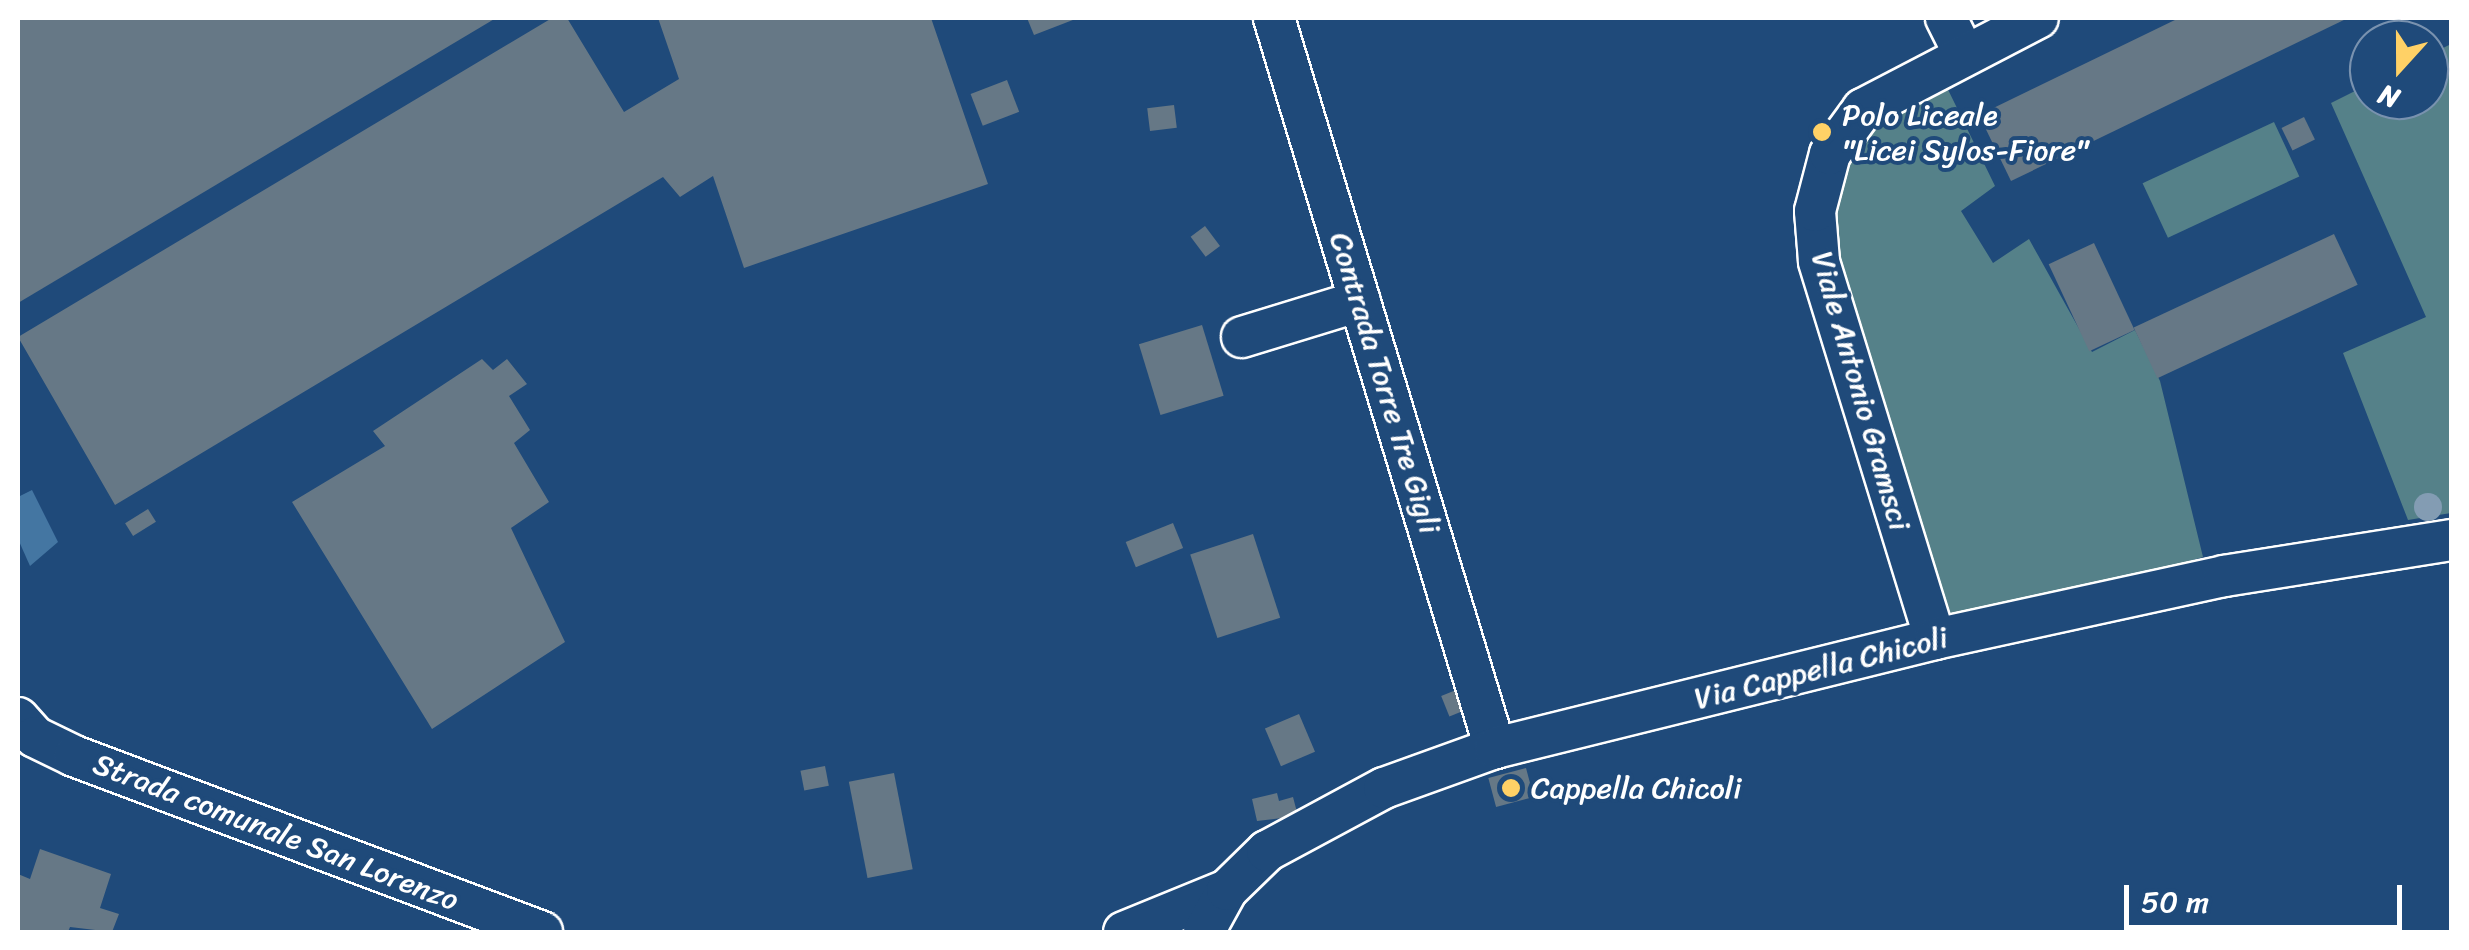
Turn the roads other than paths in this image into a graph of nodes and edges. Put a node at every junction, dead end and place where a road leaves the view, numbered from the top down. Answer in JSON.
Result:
{"nodes":[{"id":1,"x":1274,"y":18,"type":"edge"},
{"id":2,"x":1946,"y":18,"type":"edge"},
{"id":3,"x":2038,"y":18,"type":"edge"},
{"id":4,"x":1964,"y":54,"type":"junction"},
{"id":5,"x":1360,"y":302,"type":"junction"},
{"id":6,"x":1242,"y":337,"type":"dead end"},
{"id":7,"x":2452,"y":540,"type":"edge"},
{"id":8,"x":1935,"y":639,"type":"junction"},
{"id":9,"x":18,"y":718,"type":"edge"},
{"id":10,"x":1495,"y":748,"type":"junction"},
{"id":11,"x":1226,"y":890,"type":"junction"},
{"id":12,"x":542,"y":932,"type":"edge"},
{"id":13,"x":1124,"y":932,"type":"edge"},
{"id":14,"x":1204,"y":932,"type":"edge"}],
"edges":[{"from":1,"to":5,"type":"street","name":"Contrada Torre Tre Gigli"},
{"from":2,"to":4,"type":"street"},
{"from":3,"to":4,"type":"street","name":"Viale Antonio Gramsci"},
{"from":4,"to":8,"type":"street","name":"Viale Antonio Gramsci"},
{"from":5,"to":6,"type":"street"},
{"from":5,"to":10,"type":"street","name":"Contrada Torre Tre Gigli"},
{"from":7,"to":8,"type":"street","name":"Via Cappella Chicoli"},
{"from":8,"to":10,"type":"street","name":"Via Cappella Chicoli"},
{"from":9,"to":12,"type":"street","name":"Strada comunale San Lorenzo"},
{"from":10,"to":11,"type":"street","name":"Via Cappella Chicoli"},
{"from":11,"to":13,"type":"street"},
{"from":11,"to":14,"type":"street"}]}
